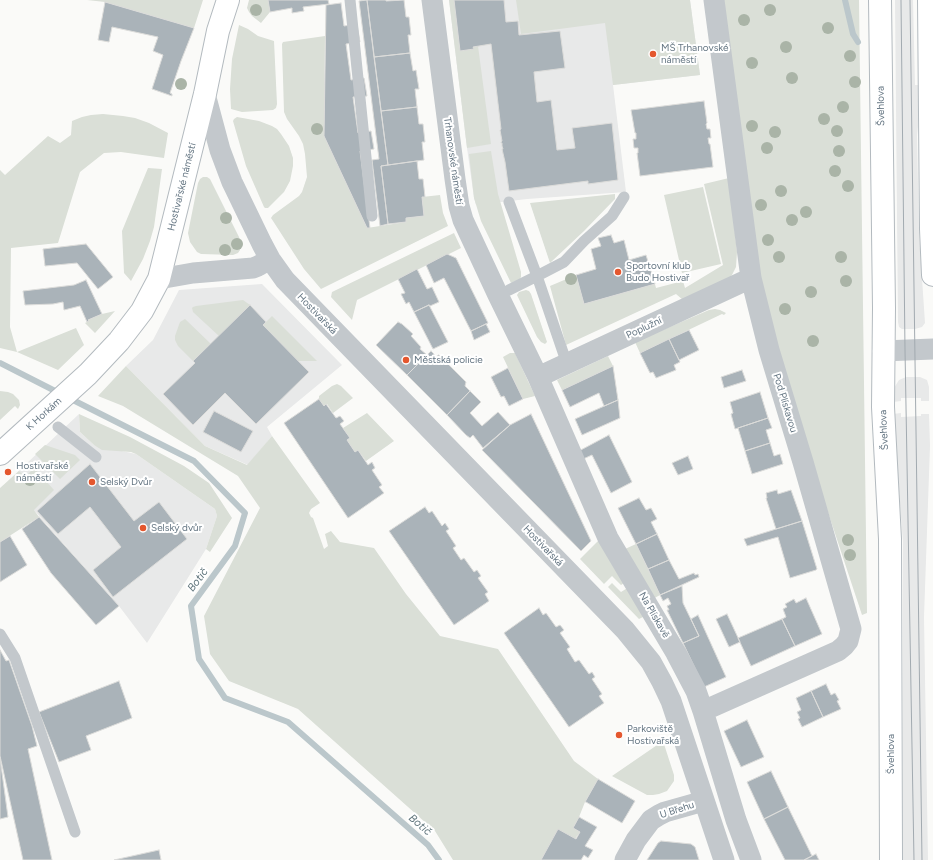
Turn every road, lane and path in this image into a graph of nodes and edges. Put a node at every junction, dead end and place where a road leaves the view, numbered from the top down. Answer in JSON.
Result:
{"nodes":[{"id":1,"x":228,"y":0,"type":"edge"},
{"id":2,"x":350,"y":0,"type":"edge"},
{"id":3,"x":432,"y":0,"type":"edge"},
{"id":4,"x":714,"y":0,"type":"edge"},
{"id":5,"x":880,"y":0,"type":"edge"},
{"id":6,"x":929,"y":0,"type":"edge"},
{"id":7,"x":205,"y":94,"type":"junction"},
{"id":8,"x":624,"y":197,"type":"dead end"},
{"id":9,"x":508,"y":202,"type":"dead end"},
{"id":10,"x":372,"y":216,"type":"dead end"},
{"id":11,"x":270,"y":259,"type":"junction"},
{"id":12,"x":933,"y":275,"type":"edge"},
{"id":13,"x":537,"y":276,"type":"junction"},
{"id":14,"x":751,"y":278,"type":"junction"},
{"id":15,"x":159,"y":279,"type":"junction"},
{"id":16,"x":285,"y":280,"type":"joint"},
{"id":17,"x":509,"y":290,"type":"dead end"},
{"id":18,"x":933,"y":349,"type":"edge"},
{"id":19,"x":883,"y":351,"type":"junction"},
{"id":20,"x":567,"y":364,"type":"junction"},
{"id":21,"x":85,"y":377,"type":"joint"},
{"id":22,"x":538,"y":377,"type":"junction"},
{"id":23,"x":58,"y":427,"type":"dead end"},
{"id":24,"x":0,"y":454,"type":"edge"},
{"id":25,"x":96,"y":457,"type":"dead end"},
{"id":26,"x":0,"y":634,"type":"edge"},
{"id":27,"x":703,"y":711,"type":"junction"},
{"id":28,"x":704,"y":801,"type":"junction"},
{"id":29,"x":75,"y":832,"type":"dead end"},
{"id":30,"x":625,"y":860,"type":"edge"},
{"id":31,"x":724,"y":860,"type":"edge"},
{"id":32,"x":751,"y":860,"type":"edge"},
{"id":33,"x":891,"y":860,"type":"edge"}],
"edges":[{"from":1,"to":7,"type":"main road","name":"Hostivařské náměstí"},
{"from":2,"to":10,"type":"lane"},
{"from":3,"to":22,"type":"street","name":"Trhanovské náměstí"},
{"from":4,"to":14,"type":"street","name":"Pod Plískavou"},
{"from":5,"to":19,"type":"main road","name":"Švehlova"},
{"from":6,"to":12,"type":"main road"},
{"from":7,"to":11,"type":"street","name":"Hostivařské náměstí"},
{"from":7,"to":15,"type":"main road","name":"Hostivařské náměstí"},
{"from":8,"to":13,"type":"lane"},
{"from":9,"to":13,"type":"lane"},
{"from":11,"to":15,"type":"street"},
{"from":11,"to":16,"type":"street","name":"Hostivařské náměstí"},
{"from":13,"to":17,"type":"lane"},
{"from":13,"to":20,"type":"lane"},
{"from":14,"to":20,"type":"street","name":"Poplužní"},
{"from":14,"to":27,"type":"street","name":"Pod Plískavou"},
{"from":15,"to":21,"type":"main road","name":"Hostivařské náměstí"},
{"from":16,"to":28,"type":"street","name":"Hostivařská"},
{"from":18,"to":19,"type":"street"},
{"from":19,"to":33,"type":"main road","name":"Švehlova"},
{"from":20,"to":22,"type":"street","name":"Poplužní"},
{"from":21,"to":24,"type":"main road","name":"K Horkám"},
{"from":22,"to":27,"type":"street","name":"Na Plískavě"},
{"from":23,"to":25,"type":"lane"},
{"from":26,"to":29,"type":"lane"},
{"from":27,"to":32,"type":"street","name":"Na Plískavě"},
{"from":28,"to":30,"type":"street","name":"U Břehu"},
{"from":28,"to":31,"type":"street","name":"Hostivařská"}]}
